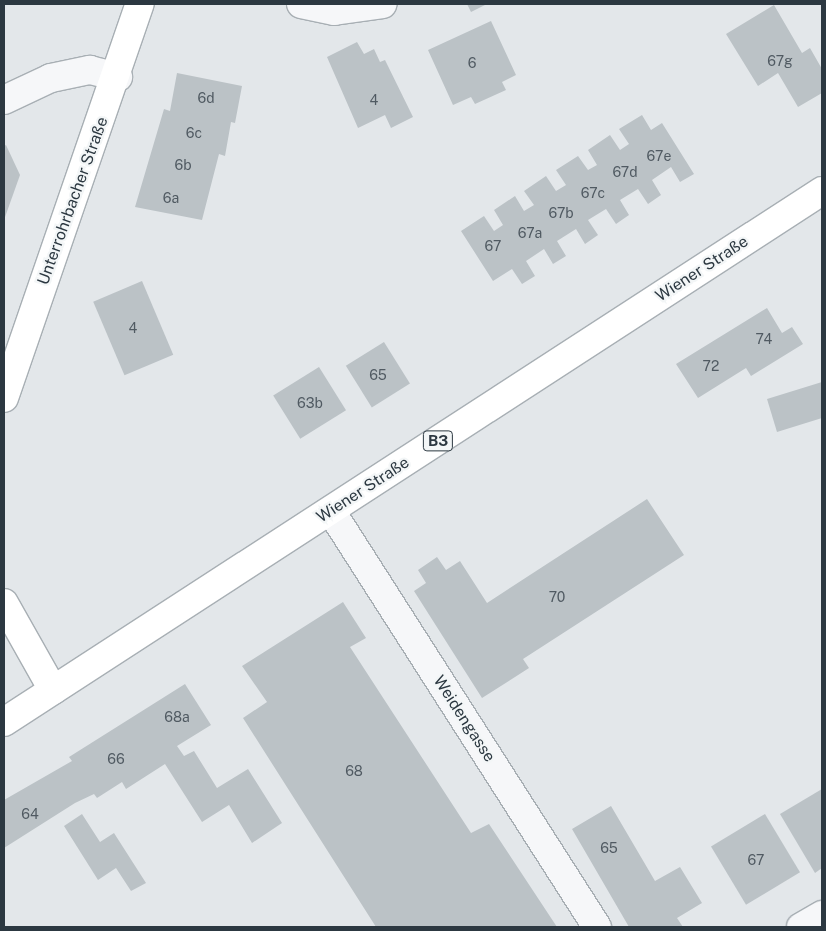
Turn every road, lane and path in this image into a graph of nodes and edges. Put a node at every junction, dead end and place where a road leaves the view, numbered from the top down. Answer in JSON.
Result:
{"nodes":[{"id":1,"x":140,"y":4,"type":"edge"},
{"id":2,"x":301,"y":4,"type":"edge"},
{"id":3,"x":383,"y":4,"type":"edge"},
{"id":4,"x":118,"y":78,"type":"junction"},
{"id":5,"x":4,"y":100,"type":"edge"},
{"id":6,"x":822,"y":191,"type":"edge"},
{"id":7,"x":4,"y":398,"type":"edge"},
{"id":8,"x":331,"y":511,"type":"junction"},
{"id":9,"x":4,"y":603,"type":"edge"},
{"id":10,"x":53,"y":690,"type":"junction"},
{"id":11,"x":4,"y":722,"type":"edge"},
{"id":12,"x":822,"y":915,"type":"edge"},
{"id":13,"x":596,"y":927,"type":"edge"},
{"id":14,"x":802,"y":927,"type":"edge"}],
"edges":[{"from":1,"to":4,"type":"main road","name":"Unterrohrbacher Straße"},
{"from":2,"to":3,"type":"street"},
{"from":4,"to":5,"type":"street"},
{"from":4,"to":7,"type":"main road","name":"Unterrohrbacher Straße"},
{"from":6,"to":8,"type":"main road","name":"Wiener Straße","number":"B3"},
{"from":8,"to":10,"type":"main road","name":"Wiener Straße","number":"B3"},
{"from":8,"to":13,"type":"street","name":"Weidengasse"},
{"from":9,"to":10,"type":"main road"},
{"from":10,"to":11,"type":"main road","name":"Wiener Straße","number":"B3"},
{"from":12,"to":14,"type":"street"}]}
